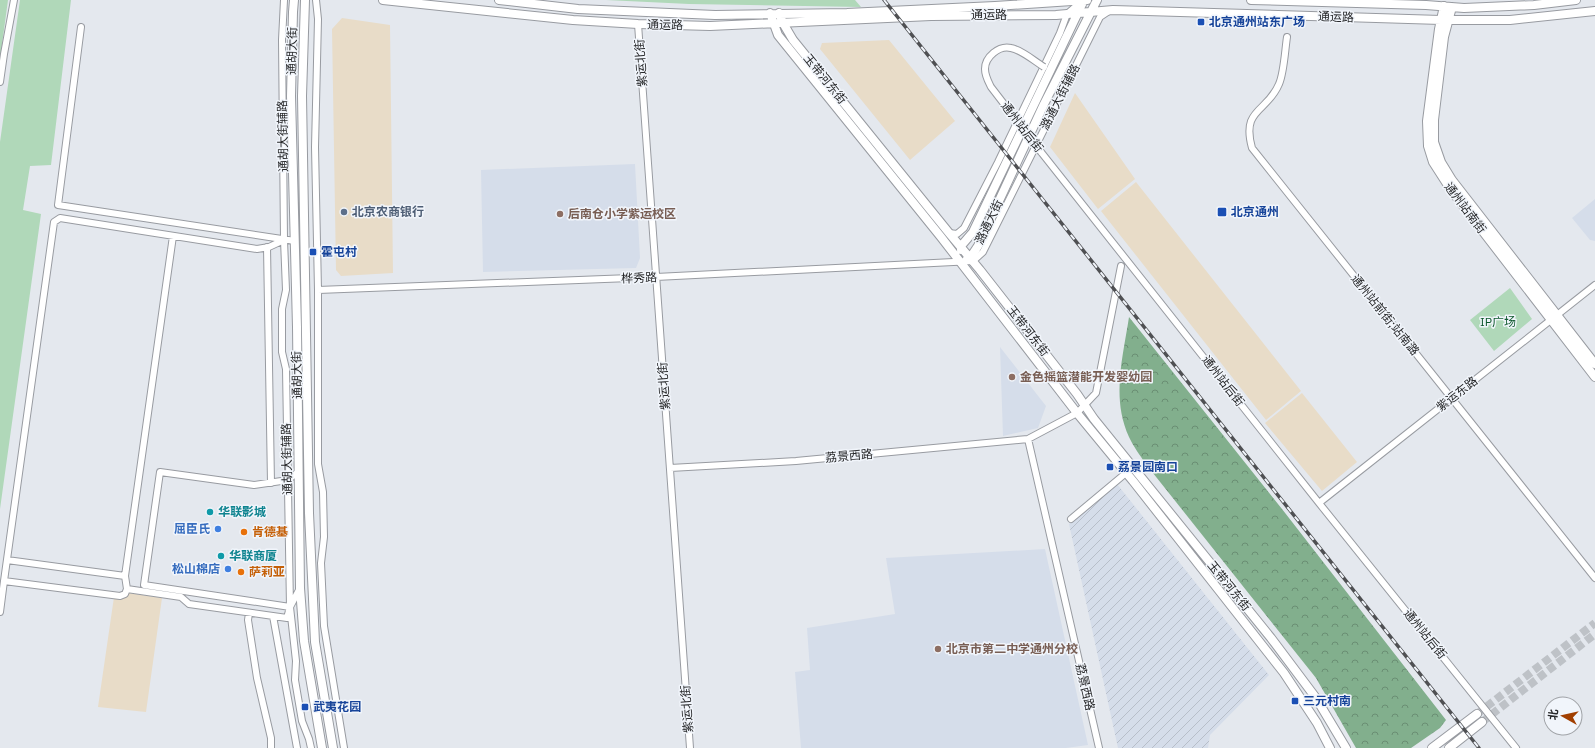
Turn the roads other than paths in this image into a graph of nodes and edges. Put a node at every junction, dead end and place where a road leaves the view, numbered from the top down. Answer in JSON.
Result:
{"nodes":[{"id":1,"x":14,"y":0,"type":"edge"},
{"id":2,"x":284,"y":0,"type":"edge"},
{"id":3,"x":294,"y":0,"type":"edge"},
{"id":4,"x":305,"y":0,"type":"edge"},
{"id":5,"x":316,"y":0,"type":"edge"},
{"id":6,"x":383,"y":0,"type":"edge"},
{"id":7,"x":499,"y":0,"type":"edge"},
{"id":8,"x":1085,"y":0,"type":"edge"},
{"id":9,"x":1097,"y":0,"type":"edge"},
{"id":10,"x":1251,"y":0,"type":"edge"},
{"id":11,"x":1576,"y":0,"type":"edge"},
{"id":12,"x":1448,"y":7,"type":"junction"},
{"id":13,"x":1113,"y":10,"type":"junction"},
{"id":14,"x":1092,"y":11,"type":"junction"},
{"id":15,"x":1595,"y":11,"type":"edge"},
{"id":16,"x":770,"y":13,"type":"junction"},
{"id":17,"x":779,"y":13,"type":"junction"},
{"id":18,"x":1078,"y":13,"type":"junction"},
{"id":19,"x":1067,"y":14,"type":"junction"},
{"id":20,"x":1445,"y":20,"type":"junction"},
{"id":21,"x":773,"y":23,"type":"junction"},
{"id":22,"x":782,"y":23,"type":"junction"},
{"id":23,"x":638,"y":24,"type":"junction"},
{"id":24,"x":81,"y":27,"type":"dead end"},
{"id":25,"x":1287,"y":37,"type":"dead end"},
{"id":26,"x":1044,"y":67,"type":"junction"},
{"id":27,"x":0,"y":82,"type":"edge"},
{"id":28,"x":949,"y":233,"type":"junction"},
{"id":29,"x":173,"y":236,"type":"junction"},
{"id":30,"x":284,"y":240,"type":"junction"},
{"id":31,"x":295,"y":241,"type":"junction"},
{"id":32,"x":961,"y":246,"type":"junction"},
{"id":33,"x":267,"y":247,"type":"junction"},
{"id":34,"x":971,"y":260,"type":"junction"},
{"id":35,"x":961,"y":263,"type":"junction"},
{"id":36,"x":1121,"y":266,"type":"dead end"},
{"id":37,"x":656,"y":277,"type":"junction"},
{"id":38,"x":1595,"y":285,"type":"edge"},
{"id":39,"x":318,"y":290,"type":"junction"},
{"id":40,"x":1554,"y":317,"type":"junction"},
{"id":41,"x":1595,"y":364,"type":"edge"},
{"id":42,"x":1595,"y":377,"type":"edge"},
{"id":43,"x":1452,"y":398,"type":"junction"},
{"id":44,"x":1084,"y":405,"type":"junction"},
{"id":45,"x":1077,"y":413,"type":"junction"},
{"id":46,"x":1028,"y":439,"type":"junction"},
{"id":47,"x":670,"y":468,"type":"junction"},
{"id":48,"x":298,"y":472,"type":"junction"},
{"id":49,"x":1126,"y":473,"type":"junction"},
{"id":50,"x":288,"y":480,"type":"junction"},
{"id":51,"x":271,"y":483,"type":"junction"},
{"id":52,"x":1319,"y":503,"type":"junction"},
{"id":53,"x":1071,"y":519,"type":"dead end"},
{"id":54,"x":7,"y":560,"type":"junction"},
{"id":55,"x":125,"y":576,"type":"junction"},
{"id":56,"x":1595,"y":578,"type":"edge"},
{"id":57,"x":4,"y":581,"type":"junction"},
{"id":58,"x":300,"y":588,"type":"junction"},
{"id":59,"x":127,"y":589,"type":"junction"},
{"id":60,"x":290,"y":607,"type":"junction"},
{"id":61,"x":0,"y":612,"type":"edge"},
{"id":62,"x":249,"y":613,"type":"junction"},
{"id":63,"x":273,"y":616,"type":"junction"},
{"id":64,"x":289,"y":620,"type":"junction"},
{"id":65,"x":303,"y":628,"type":"junction"},
{"id":66,"x":1477,"y":714,"type":"tunnel mouth"},
{"id":67,"x":1482,"y":722,"type":"tunnel mouth"},
{"id":68,"x":271,"y":748,"type":"edge"},
{"id":69,"x":297,"y":748,"type":"edge"},
{"id":70,"x":311,"y":748,"type":"edge"},
{"id":71,"x":322,"y":748,"type":"edge"},
{"id":72,"x":333,"y":748,"type":"edge"},
{"id":73,"x":344,"y":748,"type":"edge"},
{"id":74,"x":690,"y":748,"type":"edge"},
{"id":75,"x":1099,"y":748,"type":"edge"},
{"id":76,"x":1330,"y":748,"type":"edge"},
{"id":77,"x":1346,"y":748,"type":"edge"},
{"id":78,"x":1432,"y":748,"type":"edge"},
{"id":79,"x":1449,"y":748,"type":"edge"},
{"id":80,"x":1516,"y":748,"type":"edge"}],
"edges":[{"from":1,"to":27,"type":"street"},
{"from":2,"to":30,"type":"street","name":"通胡大街辅路"},
{"from":3,"to":31,"type":"main road","name":"通胡大街"},
{"from":4,"to":72,"type":"main road","name":"通胡大街"},
{"from":5,"to":39,"type":"street"},
{"from":6,"to":23,"type":"main road","name":"通运路"},
{"from":7,"to":16,"type":"main road","name":"通运路"},
{"from":8,"to":17,"type":"main road","name":"通运路"},
{"from":8,"to":18,"type":"main road","name":"潞通大街"},
{"from":8,"to":19,"type":"street"},
{"from":9,"to":14,"type":"main road","name":"潞通大街"},
{"from":10,"to":12,"type":"main road","name":"通运路"},
{"from":11,"to":12,"type":"main road","name":"通运路"},
{"from":12,"to":20,"type":"main road","name":"通州站南街"},
{"from":13,"to":14,"type":"main road","name":"通运路"},
{"from":13,"to":20,"type":"main road","name":"通运路"},
{"from":13,"to":34,"type":"street","name":"潞通大街辅路"},
{"from":14,"to":18,"type":"main road","name":"通运路"},
{"from":14,"to":34,"type":"main road","name":"潞通大街"},
{"from":15,"to":20,"type":"main road","name":"通运路"},
{"from":16,"to":17,"type":"main road","name":"通运路"},
{"from":16,"to":21,"type":"main road","name":"玉带河东街"},
{"from":17,"to":22,"type":"main road","name":"玉带河东街"},
{"from":18,"to":19,"type":"main road","name":"通运路"},
{"from":18,"to":32,"type":"main road","name":"潞通大街"},
{"from":19,"to":22,"type":"main road","name":"通运路"},
{"from":19,"to":26,"type":"street"},
{"from":20,"to":40,"type":"main road","name":"通州站南街"},
{"from":21,"to":22,"type":"main road","name":"通运路"},
{"from":21,"to":23,"type":"main road","name":"通运路"},
{"from":21,"to":35,"type":"main road","name":"玉带河东街"},
{"from":22,"to":28,"type":"main road","name":"玉带河东街"},
{"from":23,"to":37,"type":"street","name":"紫运北街"},
{"from":24,"to":30,"type":"street"},
{"from":25,"to":43,"type":"street","name":"通州站前街;站南潞"},
{"from":26,"to":28,"type":"street"},
{"from":26,"to":52,"type":"street","name":"通州站后街","bridge":true},
{"from":28,"to":32,"type":"main road","name":"玉带河东街"},
{"from":29,"to":33,"type":"street"},
{"from":29,"to":54,"type":"street"},
{"from":29,"to":55,"type":"street"},
{"from":30,"to":31,"type":"street"},
{"from":30,"to":33,"type":"street"},
{"from":30,"to":50,"type":"street","name":"通胡大街辅路"},
{"from":31,"to":48,"type":"main road","name":"通胡大街"},
{"from":32,"to":34,"type":"main road","name":"玉带河东街"},
{"from":32,"to":35,"type":"main road","name":"潞通大街"},
{"from":33,"to":51,"type":"street"},
{"from":34,"to":35,"type":"main road","name":"潞通大街"},
{"from":34,"to":44,"type":"main road","name":"玉带河东街"},
{"from":35,"to":37,"type":"street","name":"桦秀路"},
{"from":35,"to":45,"type":"main road","name":"玉带河东街"},
{"from":36,"to":44,"type":"street"},
{"from":37,"to":39,"type":"street","name":"桦秀路"},
{"from":37,"to":47,"type":"street","name":"紫运北街"},
{"from":38,"to":40,"type":"street","name":"紫运东路"},
{"from":39,"to":73,"type":"street"},
{"from":40,"to":41,"type":"main road","name":"通州站南街"},
{"from":40,"to":42,"type":"main road","name":"通州站南街"},
{"from":40,"to":43,"type":"street","name":"紫运东路"},
{"from":43,"to":52,"type":"street","name":"紫运东路"},
{"from":43,"to":56,"type":"street","name":"通州站前街;站南潞"},
{"from":44,"to":45,"type":"street"},
{"from":44,"to":77,"type":"main road","name":"玉带河东街"},
{"from":45,"to":46,"type":"street","name":"荔景西路"},
{"from":45,"to":49,"type":"main road","name":"玉带河东街"},
{"from":46,"to":47,"type":"street","name":"荔景西路"},
{"from":46,"to":75,"type":"street","name":"荔景西路"},
{"from":47,"to":74,"type":"street","name":"紫运北街"},
{"from":48,"to":50,"type":"street"},
{"from":48,"to":58,"type":"main road","name":"通胡大街"},
{"from":49,"to":53,"type":"street"},
{"from":49,"to":76,"type":"main road","name":"玉带河东街"},
{"from":50,"to":51,"type":"street"},
{"from":50,"to":60,"type":"street","name":"通胡大街辅路"},
{"from":51,"to":60,"type":"street"},
{"from":52,"to":80,"type":"street","name":"通州站后街"},
{"from":54,"to":55,"type":"street"},
{"from":54,"to":57,"type":"street"},
{"from":55,"to":59,"type":"street"},
{"from":57,"to":59,"type":"street"},
{"from":57,"to":61,"type":"street"},
{"from":58,"to":60,"type":"street"},
{"from":58,"to":65,"type":"main road","name":"通胡大街"},
{"from":59,"to":62,"type":"street"},
{"from":60,"to":64,"type":"street","name":"通胡大街辅路"},
{"from":62,"to":63,"type":"street"},
{"from":62,"to":68,"type":"street"},
{"from":63,"to":64,"type":"street"},
{"from":63,"to":69,"type":"street"},
{"from":64,"to":65,"type":"street"},
{"from":64,"to":70,"type":"street","name":"通胡大街辅路"},
{"from":65,"to":71,"type":"main road","name":"通胡大街"},
{"from":66,"to":78,"type":"main road"},
{"from":67,"to":79,"type":"main road"}]}
